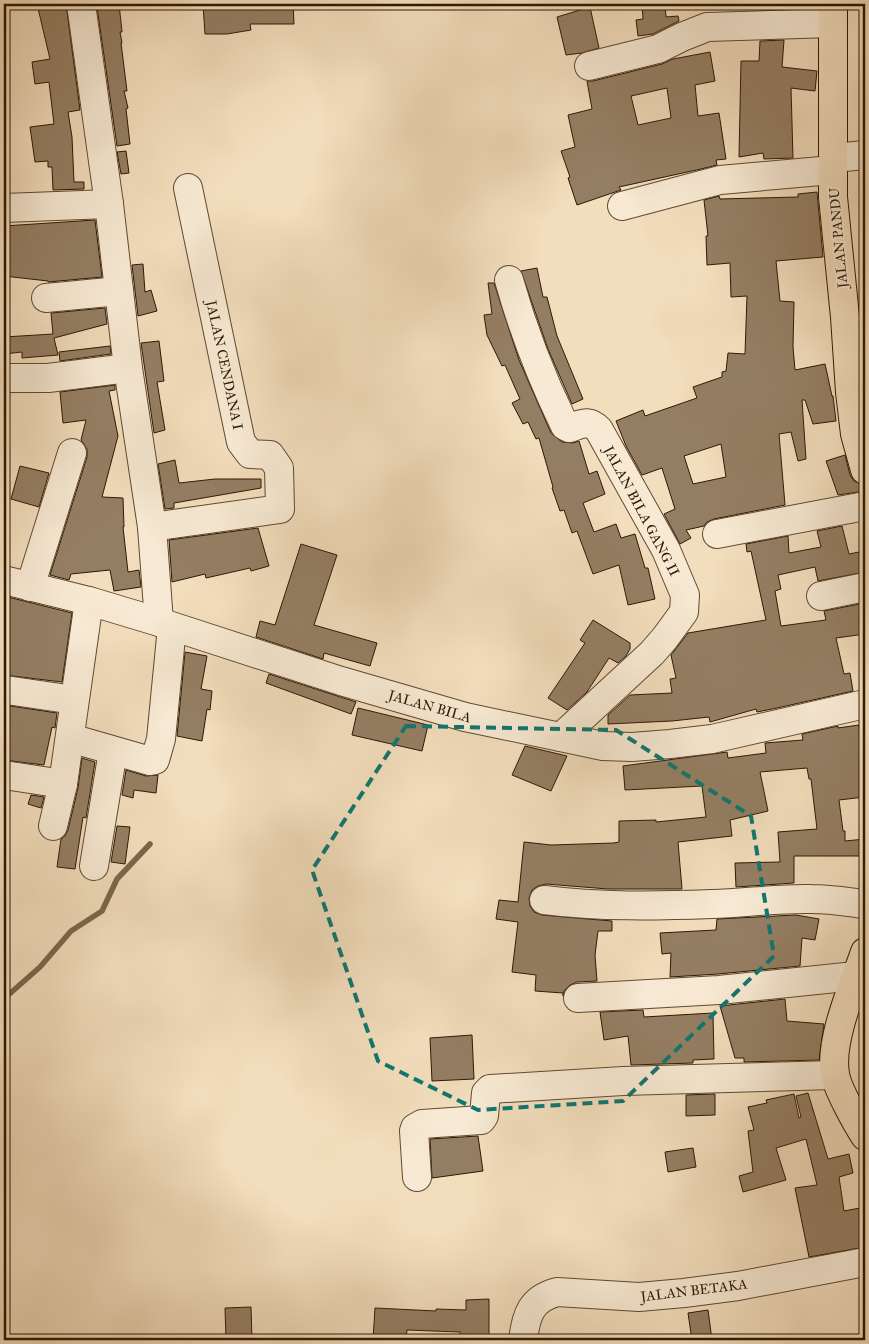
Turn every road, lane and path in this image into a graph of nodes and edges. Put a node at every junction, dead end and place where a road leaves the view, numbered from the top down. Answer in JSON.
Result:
{"nodes":[{"id":1,"x":81,"y":4,"type":"edge"},
{"id":2,"x":832,"y":14,"type":"edge"},
{"id":3,"x":589,"y":66,"type":"dead end"},
{"id":4,"x":865,"y":155,"type":"edge"},
{"id":5,"x":833,"y":164,"type":"junction"},
{"id":6,"x":188,"y":188,"type":"dead end"},
{"id":7,"x":110,"y":204,"type":"junction"},
{"id":8,"x":622,"y":206,"type":"dead end"},
{"id":9,"x":4,"y":208,"type":"edge"},
{"id":10,"x":509,"y":280,"type":"dead end"},
{"id":11,"x":119,"y":291,"type":"junction"},
{"id":12,"x":46,"y":298,"type":"dead end"},
{"id":13,"x":128,"y":368,"type":"junction"},
{"id":14,"x":4,"y":378,"type":"edge"},
{"id":15,"x":72,"y":453,"type":"dead end"},
{"id":16,"x":865,"y":470,"type":"edge"},
{"id":17,"x":865,"y":506,"type":"edge"},
{"id":18,"x":152,"y":527,"type":"junction"},
{"id":19,"x":717,"y":534,"type":"dead end"},
{"id":20,"x":4,"y":580,"type":"edge"},
{"id":21,"x":30,"y":587,"type":"junction"},
{"id":22,"x":865,"y":587,"type":"edge"},
{"id":23,"x":821,"y":596,"type":"dead end"},
{"id":24,"x":89,"y":601,"type":"junction"},
{"id":25,"x":166,"y":625,"type":"junction"},
{"id":26,"x":6,"y":690,"type":"dead end"},
{"id":27,"x":74,"y":700,"type":"junction"},
{"id":28,"x":865,"y":704,"type":"edge"},
{"id":29,"x":561,"y":737,"type":"junction"},
{"id":30,"x":70,"y":738,"type":"junction"},
{"id":31,"x":113,"y":750,"type":"junction"},
{"id":32,"x":4,"y":775,"type":"edge"},
{"id":33,"x":63,"y":784,"type":"junction"},
{"id":34,"x":53,"y":826,"type":"dead end"},
{"id":35,"x":94,"y":866,"type":"dead end"},
{"id":36,"x":544,"y":900,"type":"dead end"},
{"id":37,"x":865,"y":904,"type":"edge"},
{"id":38,"x":862,"y":968,"type":"edge"},
{"id":39,"x":578,"y":998,"type":"dead end"},
{"id":40,"x":835,"y":1074,"type":"junction"},
{"id":41,"x":865,"y":1134,"type":"edge"},
{"id":42,"x":417,"y":1177,"type":"dead end"},
{"id":43,"x":865,"y":1262,"type":"edge"},
{"id":44,"x":523,"y":1340,"type":"edge"}],
"edges":[{"from":1,"to":7,"type":"street"},
{"from":2,"to":3,"type":"street"},
{"from":2,"to":5,"type":"main road","name":"JALAN PANDU"},
{"from":4,"to":5,"type":"street"},
{"from":5,"to":8,"type":"street"},
{"from":5,"to":16,"type":"main road","name":"JALAN PANDU"},
{"from":6,"to":18,"type":"street","name":"JALAN CENDANA I"},
{"from":7,"to":9,"type":"street"},
{"from":7,"to":11,"type":"street"},
{"from":10,"to":29,"type":"street","name":"JALAN BILA GANG II"},
{"from":11,"to":12,"type":"street"},
{"from":11,"to":13,"type":"street"},
{"from":13,"to":14,"type":"street"},
{"from":13,"to":18,"type":"street"},
{"from":15,"to":21,"type":"street"},
{"from":17,"to":19,"type":"street"},
{"from":18,"to":25,"type":"street"},
{"from":20,"to":21,"type":"street","name":"JALAN BILA"},
{"from":21,"to":24,"type":"street","name":"JALAN BILA"},
{"from":22,"to":23,"type":"street"},
{"from":24,"to":25,"type":"street","name":"JALAN BILA"},
{"from":24,"to":27,"type":"street"},
{"from":25,"to":29,"type":"street","name":"JALAN BILA"},
{"from":25,"to":31,"type":"street"},
{"from":26,"to":27,"type":"street"},
{"from":27,"to":30,"type":"street"},
{"from":28,"to":29,"type":"street","name":"JALAN BILA"},
{"from":30,"to":31,"type":"street"},
{"from":30,"to":33,"type":"street"},
{"from":31,"to":35,"type":"street"},
{"from":32,"to":33,"type":"street"},
{"from":33,"to":34,"type":"street"},
{"from":36,"to":37,"type":"street"},
{"from":38,"to":39,"type":"street"},
{"from":38,"to":40,"type":"main road"},
{"from":40,"to":41,"type":"main road"},
{"from":40,"to":42,"type":"street"},
{"from":43,"to":44,"type":"street","name":"JALAN BETAKA"}]}
